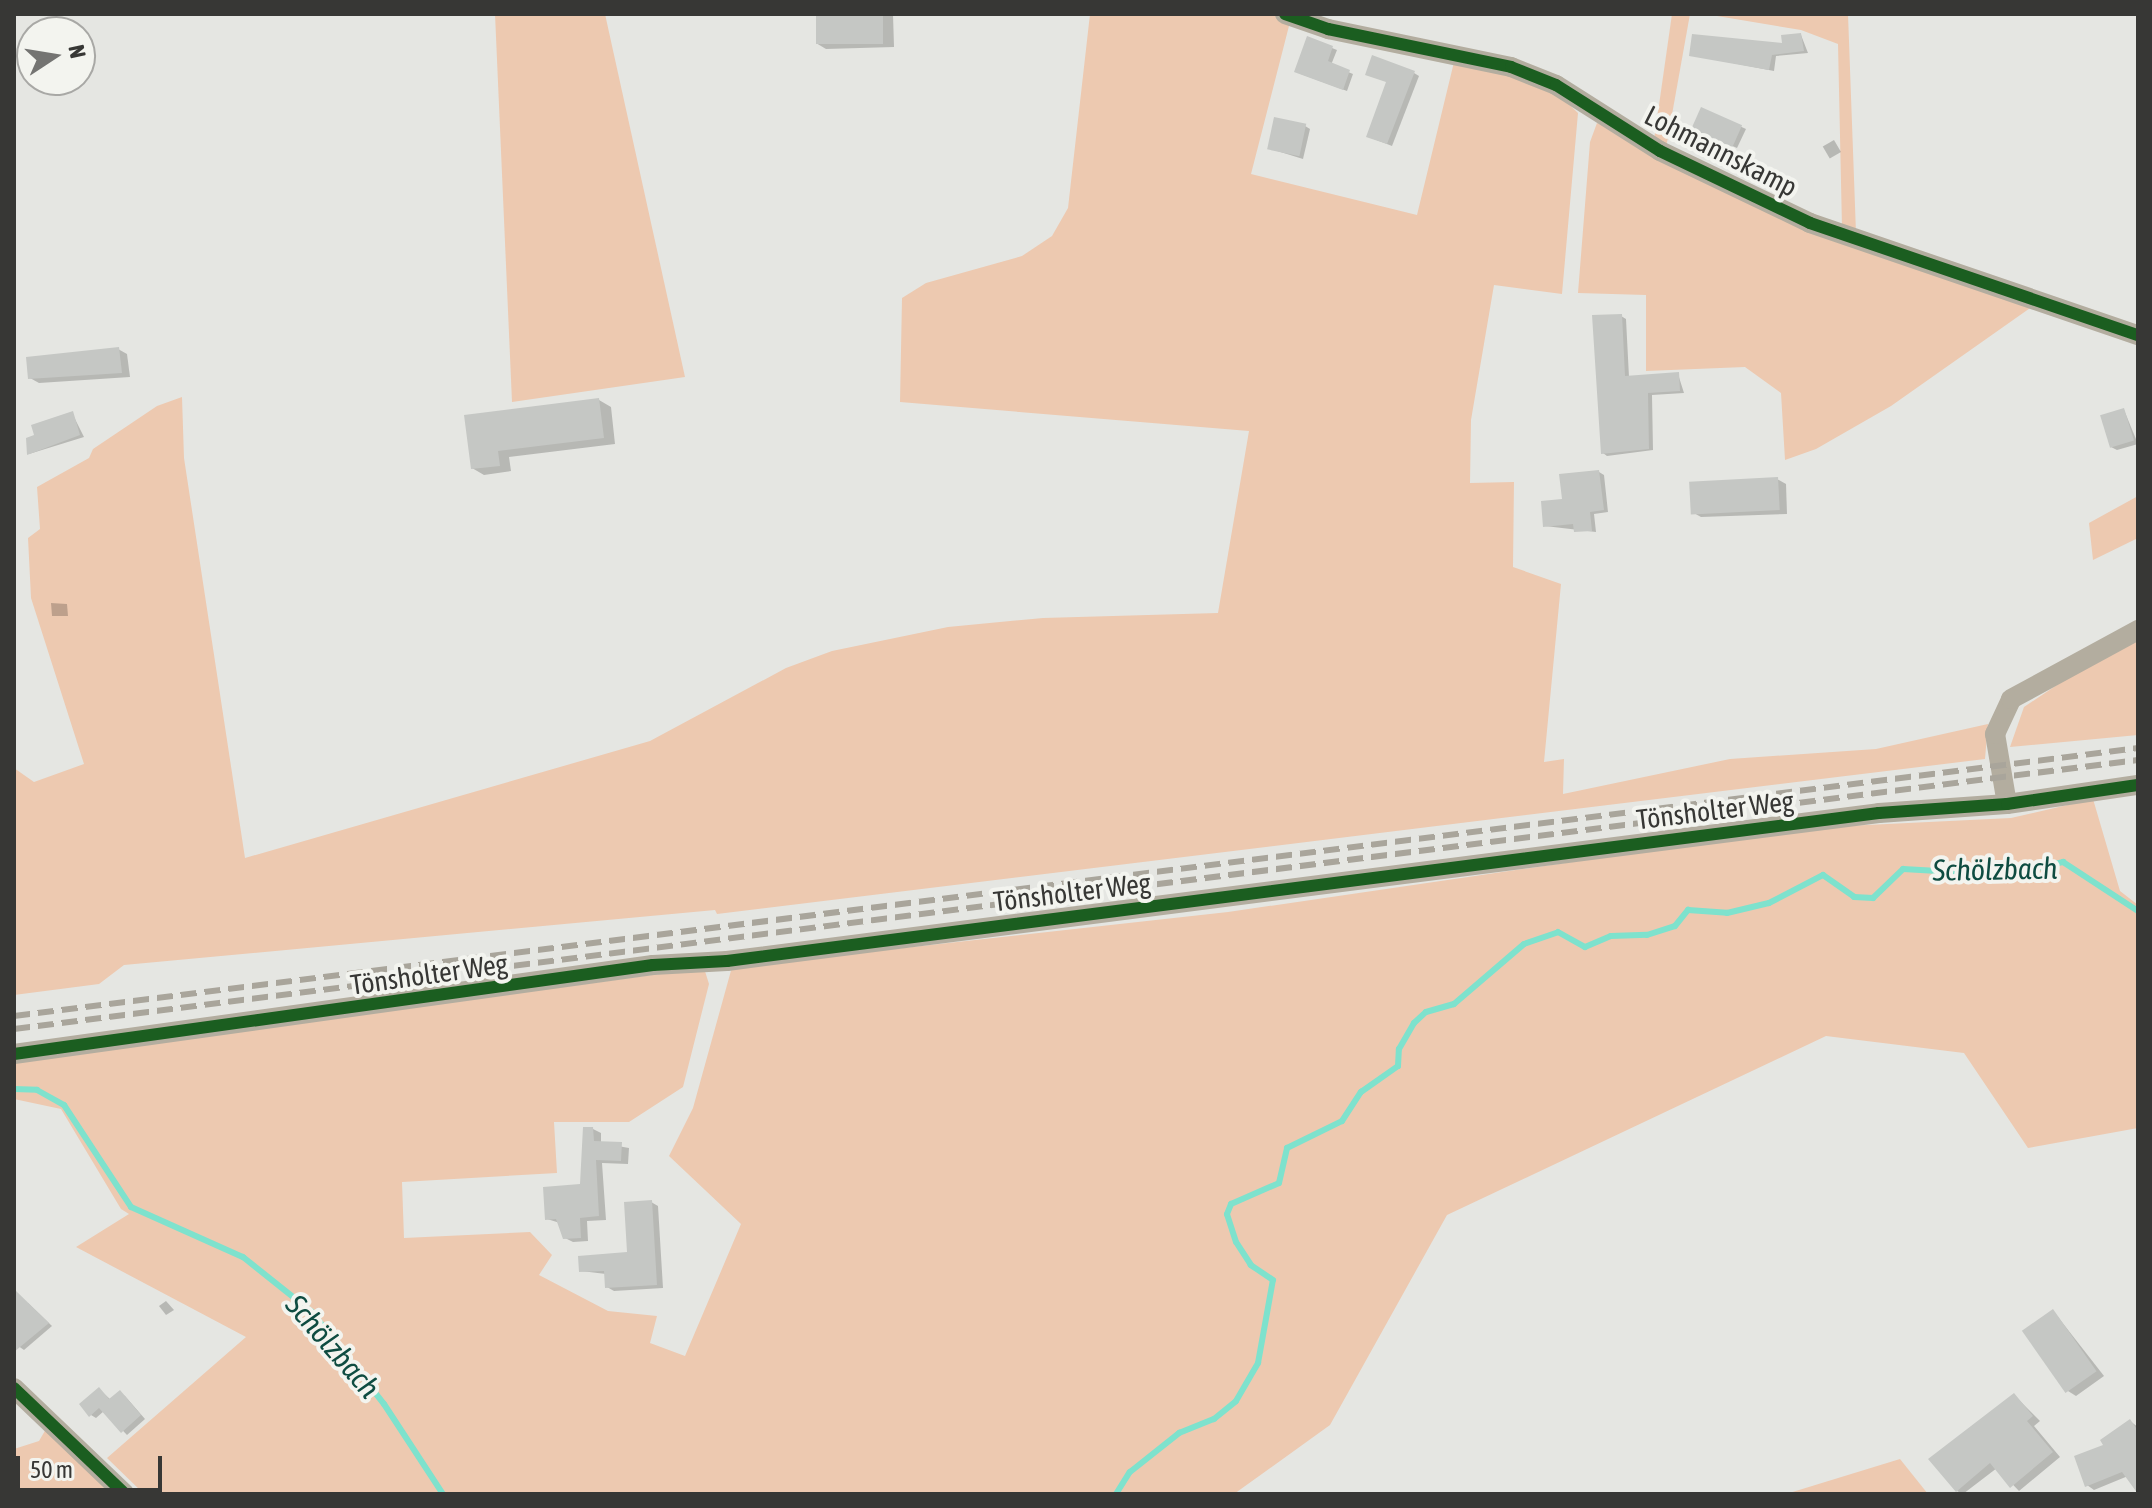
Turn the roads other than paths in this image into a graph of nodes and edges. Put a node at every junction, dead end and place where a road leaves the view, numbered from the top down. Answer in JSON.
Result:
{"nodes":[{"id":1,"x":1285,"y":14,"type":"edge"},
{"id":2,"x":2138,"y":335,"type":"edge"},
{"id":3,"x":2138,"y":630,"type":"edge"},
{"id":4,"x":2138,"y":785,"type":"edge"},
{"id":5,"x":2007,"y":804,"type":"junction"},
{"id":6,"x":14,"y":1054,"type":"edge"},
{"id":7,"x":14,"y":1388,"type":"edge"},
{"id":8,"x":125,"y":1494,"type":"edge"}],
"edges":[{"from":1,"to":2,"type":"street","name":"Lohmannskamp"},
{"from":3,"to":5,"type":"street"},
{"from":4,"to":5,"type":"street","name":"Tönsholter Weg"},
{"from":5,"to":6,"type":"street","name":"Tönsholter Weg"},
{"from":7,"to":8,"type":"street"}]}
